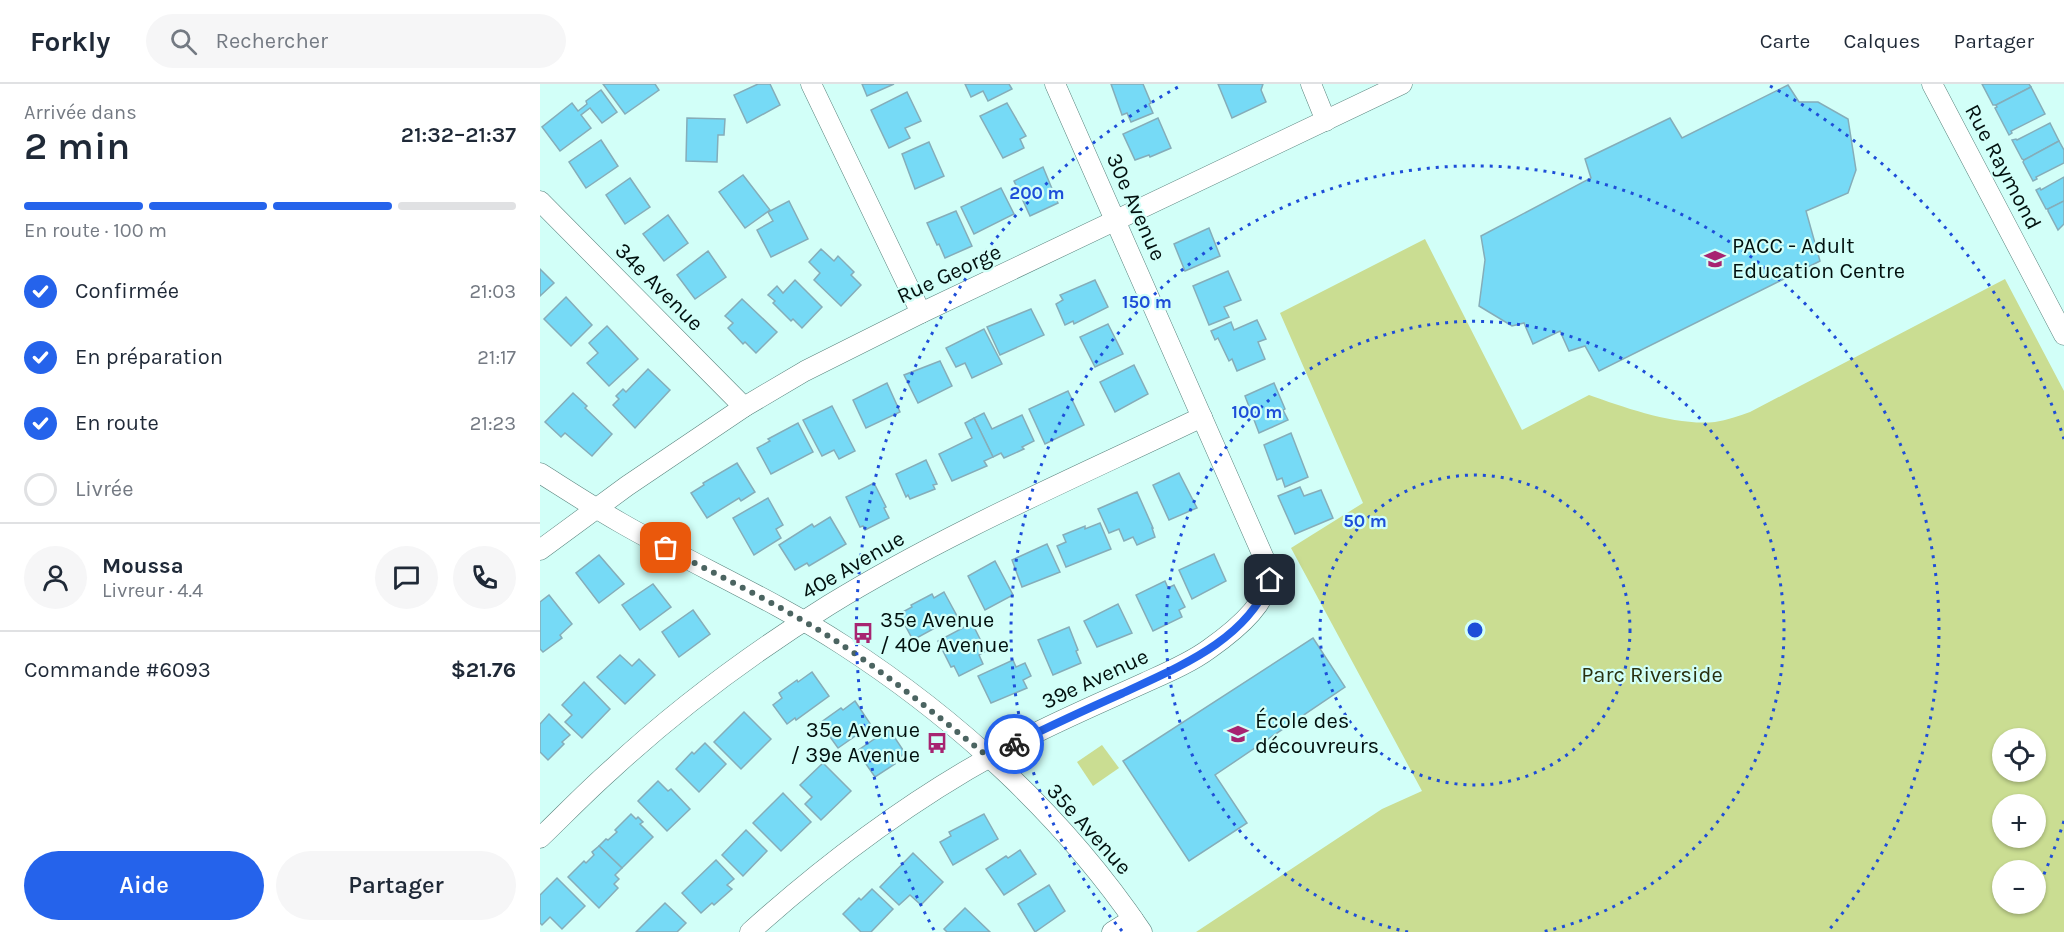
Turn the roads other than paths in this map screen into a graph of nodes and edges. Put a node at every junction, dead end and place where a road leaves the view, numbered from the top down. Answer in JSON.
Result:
{"nodes":[{"id":1,"x":812,"y":84,"type":"edge"},
{"id":2,"x":1055,"y":84,"type":"edge"},
{"id":3,"x":1311,"y":84,"type":"edge"},
{"id":4,"x":1402,"y":84,"type":"edge"},
{"id":5,"x":1932,"y":84,"type":"edge"},
{"id":6,"x":1326,"y":120,"type":"junction"},
{"id":7,"x":540,"y":201,"type":"edge"},
{"id":8,"x":1116,"y":222,"type":"junction"},
{"id":9,"x":921,"y":313,"type":"junction"},
{"id":10,"x":2064,"y":335,"type":"edge"},
{"id":11,"x":744,"y":407,"type":"junction"},
{"id":12,"x":1202,"y":417,"type":"junction"},
{"id":13,"x":540,"y":473,"type":"edge"},
{"id":14,"x":596,"y":507,"type":"junction"},
{"id":15,"x":540,"y":549,"type":"edge"},
{"id":16,"x":1270,"y":580,"type":"joint"},
{"id":17,"x":804,"y":621,"type":"junction"},
{"id":18,"x":990,"y":758,"type":"junction"},
{"id":19,"x":540,"y":838,"type":"edge"},
{"id":20,"x":1138,"y":925,"type":"edge"},
{"id":21,"x":750,"y":932,"type":"edge"},
{"id":22,"x":1112,"y":932,"type":"edge"}],
"edges":[{"from":1,"to":9,"type":"street"},
{"from":2,"to":8,"type":"street","name":"30e Avenue"},
{"from":3,"to":6,"type":"street"},
{"from":4,"to":6,"type":"street","name":"Rue George"},
{"from":5,"to":10,"type":"street","name":"Rue Raymond"},
{"from":6,"to":8,"type":"street","name":"Rue George"},
{"from":7,"to":11,"type":"street","name":"34e Avenue"},
{"from":8,"to":9,"type":"street","name":"Rue George"},
{"from":8,"to":12,"type":"street","name":"30e Avenue"},
{"from":9,"to":11,"type":"street","name":"Rue George"},
{"from":11,"to":14,"type":"street","name":"Rue George"},
{"from":12,"to":16,"type":"street","name":"30e Avenue"},
{"from":12,"to":17,"type":"street","name":"40e Avenue"},
{"from":13,"to":14,"type":"street","name":"35e Avenue"},
{"from":14,"to":15,"type":"street","name":"Rue George"},
{"from":14,"to":17,"type":"street","name":"35e Avenue"},
{"from":16,"to":18,"type":"street","name":"39e Avenue"},
{"from":17,"to":18,"type":"street","name":"35e Avenue"},
{"from":17,"to":19,"type":"street","name":"40e Avenue"},
{"from":18,"to":20,"type":"street","name":"35e Avenue"},
{"from":18,"to":21,"type":"street","name":"39e Avenue"},
{"from":20,"to":22,"type":"street"}]}
